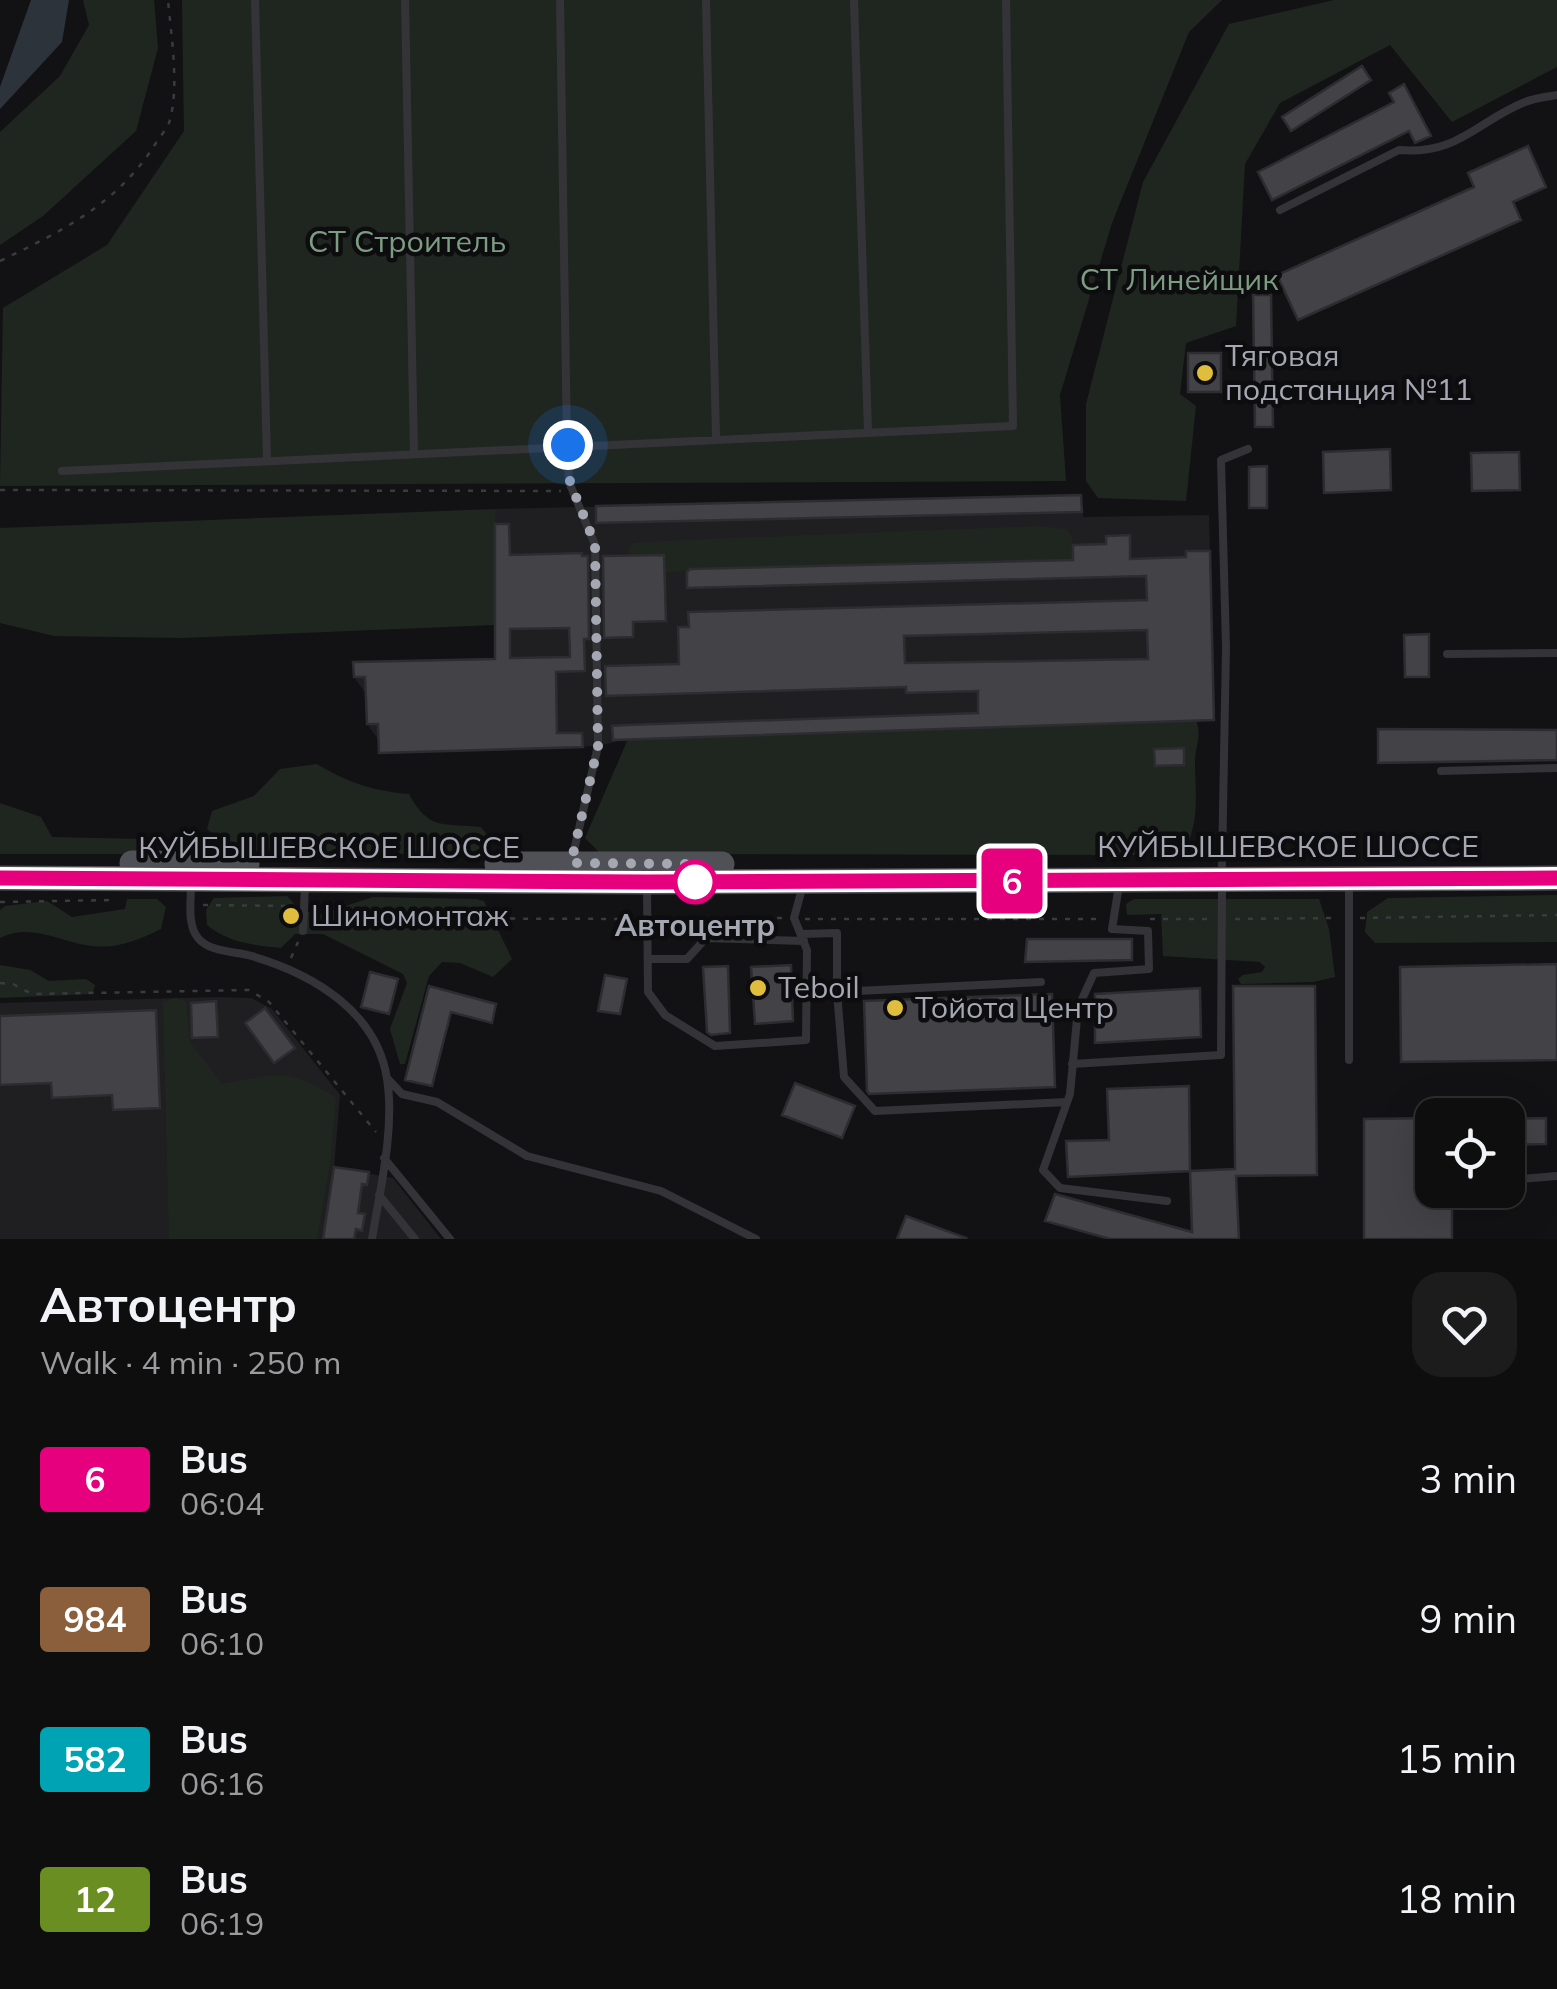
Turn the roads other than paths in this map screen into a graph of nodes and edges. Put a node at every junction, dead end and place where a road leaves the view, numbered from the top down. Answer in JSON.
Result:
{"nodes":[{"id":1,"x":254,"y":0,"type":"edge"},
{"id":2,"x":405,"y":0,"type":"edge"},
{"id":3,"x":560,"y":0,"type":"edge"},
{"id":4,"x":706,"y":0,"type":"edge"},
{"id":5,"x":854,"y":0,"type":"edge"},
{"id":6,"x":1006,"y":0,"type":"edge"},
{"id":7,"x":1557,"y":95,"type":"edge"},
{"id":8,"x":1280,"y":210,"type":"dead end"},
{"id":9,"x":868,"y":432,"type":"junction"},
{"id":10,"x":716,"y":438,"type":"junction"},
{"id":11,"x":568,"y":445,"type":"junction"},
{"id":12,"x":1248,"y":449,"type":"dead end"},
{"id":13,"x":414,"y":452,"type":"junction"},
{"id":14,"x":267,"y":460,"type":"junction"},
{"id":15,"x":62,"y":471,"type":"dead end"},
{"id":16,"x":1557,"y":653,"type":"edge"},
{"id":17,"x":1448,"y":654,"type":"dead end"},
{"id":18,"x":1557,"y":768,"type":"edge"},
{"id":19,"x":1441,"y":771,"type":"dead end"},
{"id":20,"x":1557,"y":861,"type":"edge"},
{"id":21,"x":0,"y":862,"type":"edge"},
{"id":22,"x":571,"y":863,"type":"junction"},
{"id":23,"x":1222,"y":873,"type":"junction"},
{"id":24,"x":0,"y":878,"type":"edge"},
{"id":25,"x":1557,"y":878,"type":"edge"},
{"id":26,"x":304,"y":880,"type":"junction"},
{"id":27,"x":1120,"y":880,"type":"junction"},
{"id":28,"x":1349,"y":880,"type":"junction"},
{"id":29,"x":804,"y":881,"type":"junction"},
{"id":30,"x":647,"y":882,"type":"junction"},
{"id":31,"x":192,"y":893,"type":"junction"},
{"id":32,"x":303,"y":931,"type":"road end"},
{"id":33,"x":802,"y":938,"type":"junction"},
{"id":34,"x":648,"y":958,"type":"junction"},
{"id":35,"x":1042,"y":982,"type":"dead end"},
{"id":36,"x":837,"y":992,"type":"junction"},
{"id":37,"x":1348,"y":1060,"type":"dead end"},
{"id":38,"x":1072,"y":1064,"type":"junction"},
{"id":39,"x":388,"y":1078,"type":"junction"},
{"id":40,"x":1067,"y":1102,"type":"junction"},
{"id":41,"x":384,"y":1158,"type":"junction"},
{"id":42,"x":1557,"y":1176,"type":"edge"},
{"id":43,"x":1525,"y":1179,"type":"edge"},
{"id":44,"x":379,"y":1196,"type":"junction"},
{"id":45,"x":1167,"y":1201,"type":"dead end"},
{"id":46,"x":372,"y":1239,"type":"edge"},
{"id":47,"x":415,"y":1239,"type":"edge"},
{"id":48,"x":450,"y":1239,"type":"edge"},
{"id":49,"x":756,"y":1239,"type":"edge"}],
"edges":[{"from":1,"to":14,"type":"lane"},
{"from":2,"to":13,"type":"lane"},
{"from":3,"to":11,"type":"lane"},
{"from":4,"to":10,"type":"lane"},
{"from":5,"to":9,"type":"lane"},
{"from":6,"to":9,"type":"lane"},
{"from":7,"to":8,"type":"lane"},
{"from":9,"to":10,"type":"lane"},
{"from":10,"to":11,"type":"lane"},
{"from":11,"to":13,"type":"lane"},
{"from":11,"to":22,"type":"lane"},
{"from":12,"to":23,"type":"lane"},
{"from":13,"to":14,"type":"lane"},
{"from":14,"to":15,"type":"lane"},
{"from":16,"to":17,"type":"lane"},
{"from":18,"to":19,"type":"lane"},
{"from":20,"to":23,"type":"main road","name":"КУЙБЫШЕВСКОЕ ШОССЕ"},
{"from":21,"to":22,"type":"main road","name":"КУЙБЫШЕВСКОЕ ШОССЕ"},
{"from":22,"to":23,"type":"main road","name":"КУЙБЫШЕВСКОЕ ШОССЕ"},
{"from":23,"to":27,"type":"main road","name":"КУЙБЫШЕВСКОЕ ШОССЕ"},
{"from":23,"to":28,"type":"main road","name":"КУЙБЫШЕВСКОЕ ШОССЕ"},
{"from":23,"to":38,"type":"lane"},
{"from":24,"to":31,"type":"main road","name":"КУЙБЫШЕВСКОЕ ШОССЕ"},
{"from":25,"to":28,"type":"main road","name":"КУЙБЫШЕВСКОЕ ШОССЕ"},
{"from":26,"to":30,"type":"main road","name":"КУЙБЫШЕВСКОЕ ШОССЕ"},
{"from":26,"to":31,"type":"main road","name":"КУЙБЫШЕВСКОЕ ШОССЕ"},
{"from":26,"to":32,"type":"lane"},
{"from":27,"to":29,"type":"main road","name":"КУЙБЫШЕВСКОЕ ШОССЕ"},
{"from":27,"to":38,"type":"lane"},
{"from":28,"to":37,"type":"lane"},
{"from":29,"to":30,"type":"main road","name":"КУЙБЫШЕВСКОЕ ШОССЕ"},
{"from":29,"to":33,"type":"lane"},
{"from":30,"to":34,"type":"lane"},
{"from":31,"to":39,"type":"lane"},
{"from":33,"to":34,"type":"lane"},
{"from":33,"to":34,"type":"lane"},
{"from":33,"to":36,"type":"lane"},
{"from":35,"to":36,"type":"lane"},
{"from":36,"to":40,"type":"lane"},
{"from":38,"to":40,"type":"lane"},
{"from":39,"to":41,"type":"lane"},
{"from":39,"to":49,"type":"lane"},
{"from":40,"to":45,"type":"lane"},
{"from":41,"to":44,"type":"lane"},
{"from":41,"to":48,"type":"lane"},
{"from":42,"to":43,"type":"lane"},
{"from":44,"to":46,"type":"lane"},
{"from":44,"to":47,"type":"lane"}]}
